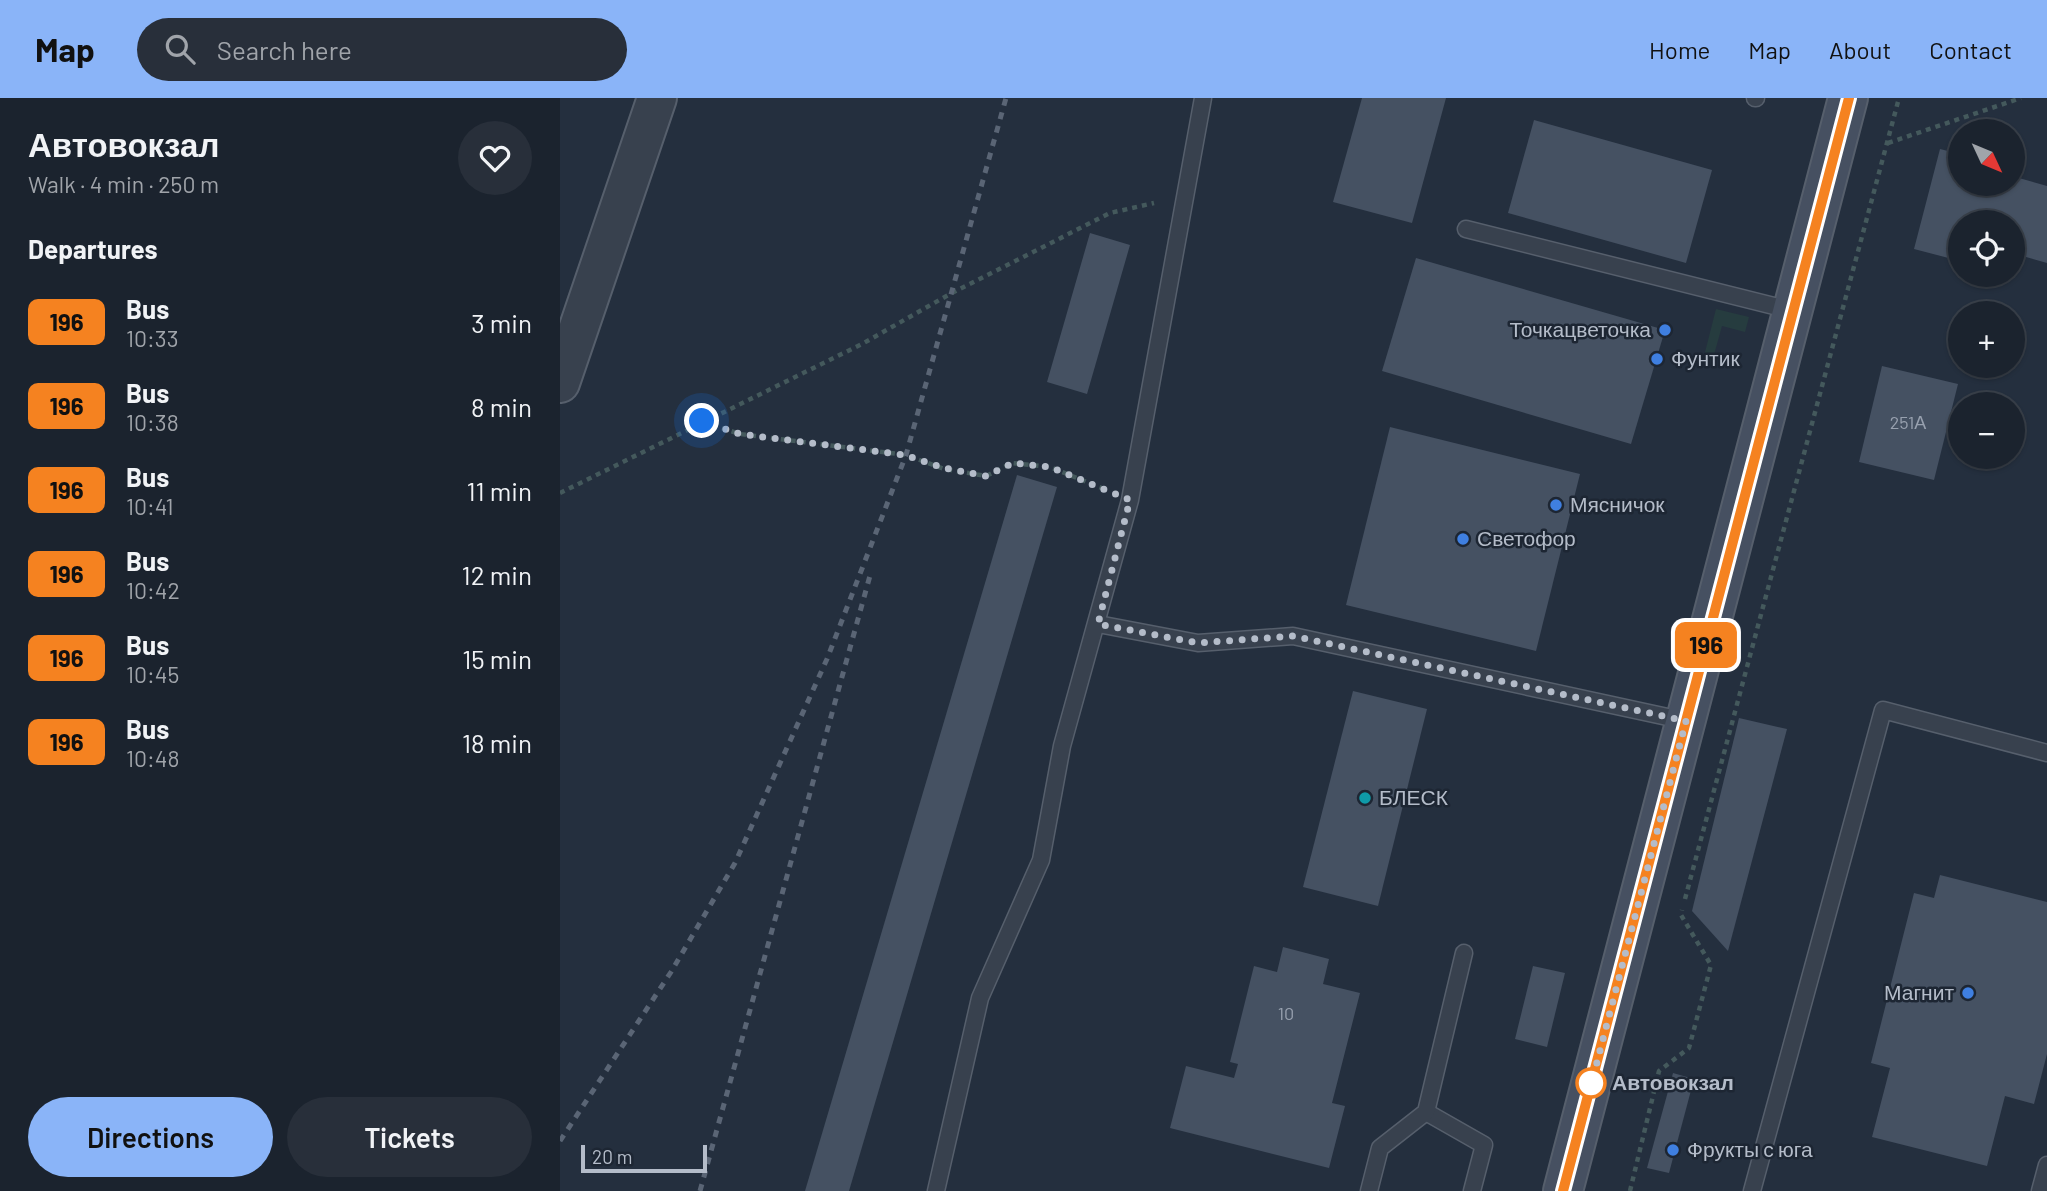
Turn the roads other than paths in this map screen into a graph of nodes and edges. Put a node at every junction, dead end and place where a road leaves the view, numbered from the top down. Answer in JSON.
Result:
{"nodes":[{"id":1,"x":657,"y":98,"type":"edge"},
{"id":2,"x":1203,"y":98,"type":"edge"},
{"id":3,"x":1849,"y":98,"type":"edge"},
{"id":4,"x":1466,"y":229,"type":"dead end"},
{"id":5,"x":1794,"y":311,"type":"junction"},
{"id":6,"x":560,"y":383,"type":"edge"},
{"id":7,"x":1098,"y":624,"type":"junction"},
{"id":8,"x":1686,"y":721,"type":"junction"},
{"id":9,"x":2047,"y":753,"type":"edge"},
{"id":10,"x":1464,"y":953,"type":"dead end"},
{"id":11,"x":1426,"y":1112,"type":"junction"},
{"id":12,"x":2047,"y":1165,"type":"edge"},
{"id":13,"x":936,"y":1191,"type":"edge"},
{"id":14,"x":1369,"y":1191,"type":"edge"},
{"id":15,"x":1472,"y":1191,"type":"edge"},
{"id":16,"x":1563,"y":1191,"type":"edge"},
{"id":17,"x":1752,"y":1191,"type":"edge"},
{"id":18,"x":2040,"y":1191,"type":"edge"}],
"edges":[{"from":1,"to":6,"type":"street"},
{"from":2,"to":7,"type":"lane"},
{"from":3,"to":5,"type":"main road"},
{"from":4,"to":5,"type":"lane"},
{"from":5,"to":8,"type":"main road"},
{"from":7,"to":8,"type":"lane"},
{"from":7,"to":13,"type":"lane"},
{"from":8,"to":16,"type":"main road"},
{"from":9,"to":17,"type":"lane"},
{"from":10,"to":11,"type":"lane"},
{"from":11,"to":14,"type":"lane"},
{"from":11,"to":15,"type":"lane"},
{"from":12,"to":18,"type":"lane"}]}
